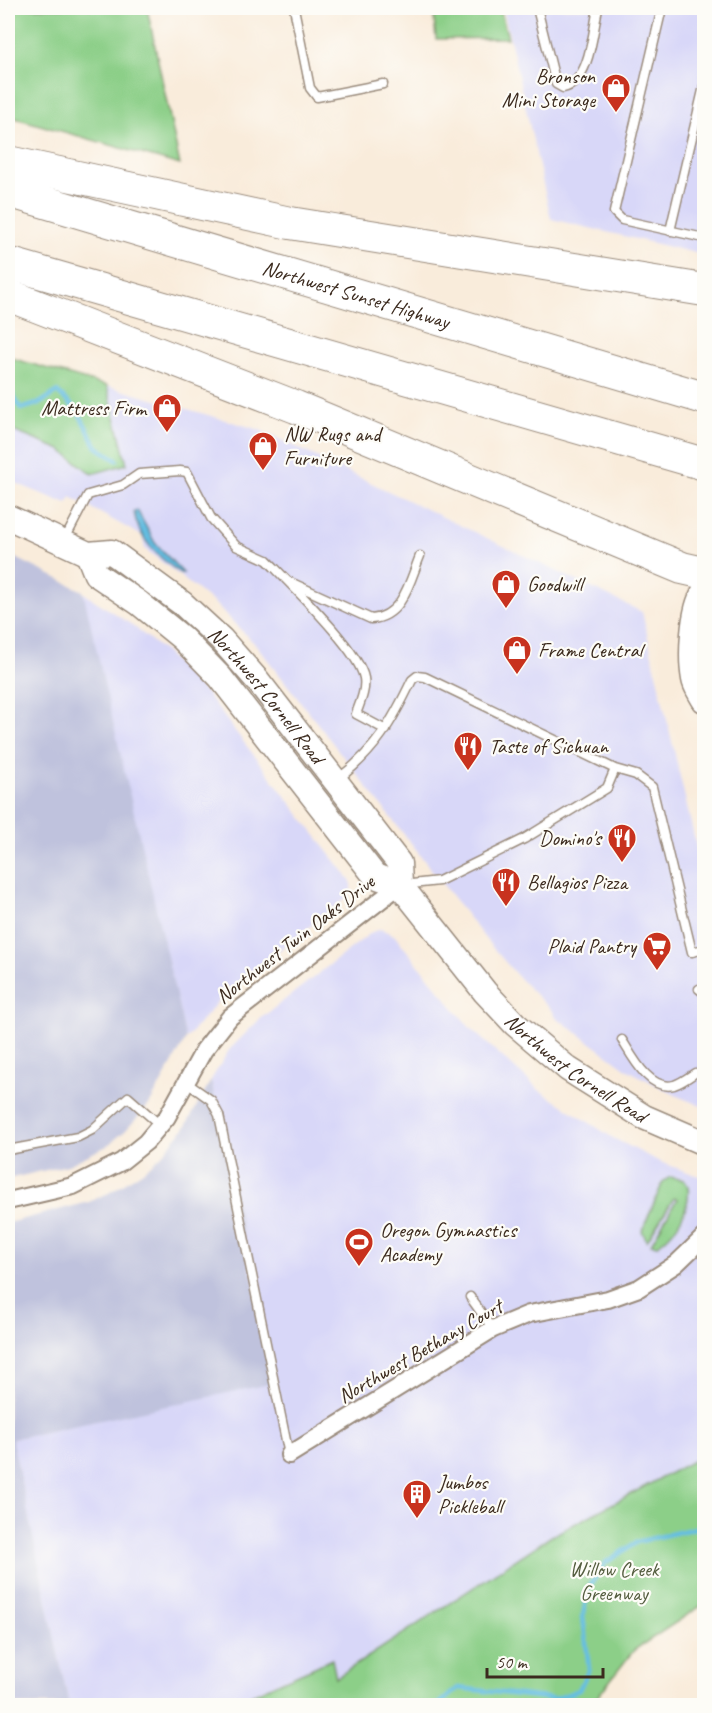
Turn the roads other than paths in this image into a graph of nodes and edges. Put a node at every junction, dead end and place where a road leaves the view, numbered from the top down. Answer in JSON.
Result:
{"nodes":[{"id":1,"x":294,"y":8,"type":"edge"},
{"id":2,"x":537,"y":8,"type":"edge"},
{"id":3,"x":598,"y":8,"type":"edge"},
{"id":4,"x":662,"y":8,"type":"edge"},
{"id":5,"x":383,"y":84,"type":"dead end"},
{"id":6,"x":705,"y":86,"type":"edge"},
{"id":7,"x":8,"y":162,"type":"edge"},
{"id":8,"x":8,"y":191,"type":"edge"},
{"id":9,"x":670,"y":231,"type":"junction"},
{"id":10,"x":705,"y":238,"type":"edge"},
{"id":11,"x":8,"y":263,"type":"edge"},
{"id":12,"x":705,"y":290,"type":"edge"},
{"id":13,"x":8,"y":295,"type":"edge"},
{"id":14,"x":705,"y":398,"type":"edge"},
{"id":15,"x":705,"y":464,"type":"edge"},
{"id":16,"x":8,"y":517,"type":"edge"},
{"id":17,"x":64,"y":542,"type":"junction"},
{"id":18,"x":88,"y":554,"type":"junction"},
{"id":19,"x":420,"y":556,"type":"dead end"},
{"id":20,"x":705,"y":573,"type":"edge"},
{"id":21,"x":287,"y":580,"type":"junction"},
{"id":22,"x":705,"y":592,"type":"edge"},
{"id":23,"x":705,"y":700,"type":"edge"},
{"id":24,"x":386,"y":730,"type":"junction"},
{"id":25,"x":615,"y":769,"type":"junction"},
{"id":26,"x":336,"y":780,"type":"junction"},
{"id":27,"x":400,"y":885,"type":"junction"},
{"id":28,"x":705,"y":949,"type":"edge"},
{"id":29,"x":622,"y":1040,"type":"dead end"},
{"id":30,"x":695,"y":1073,"type":"dead end"},
{"id":31,"x":187,"y":1083,"type":"junction"},
{"id":32,"x":160,"y":1125,"type":"junction"},
{"id":33,"x":705,"y":1125,"type":"edge"},
{"id":34,"x":680,"y":1133,"type":"junction"},
{"id":35,"x":705,"y":1143,"type":"edge"},
{"id":36,"x":8,"y":1150,"type":"edge"},
{"id":37,"x":8,"y":1201,"type":"edge"},
{"id":38,"x":705,"y":1237,"type":"edge"},
{"id":39,"x":470,"y":1297,"type":"dead end"},
{"id":40,"x":493,"y":1329,"type":"junction"},
{"id":41,"x":289,"y":1455,"type":"joint"}],
"edges":[{"from":1,"to":5,"type":"lane"},
{"from":2,"to":3,"type":"lane"},
{"from":4,"to":9,"type":"lane"},
{"from":6,"to":9,"type":"lane"},
{"from":7,"to":12,"type":"highway"},
{"from":8,"to":14,"type":"highway","name":"Northwest Sunset Highway"},
{"from":9,"to":10,"type":"lane"},
{"from":11,"to":15,"type":"highway"},
{"from":13,"to":20,"type":"highway"},
{"from":16,"to":17,"type":"main road","name":"Northwest Cornell Road"},
{"from":17,"to":18,"type":"main road","name":"Northwest Cornell Road"},
{"from":17,"to":21,"type":"lane"},
{"from":18,"to":26,"type":"main road","name":"Northwest Cornell Road"},
{"from":18,"to":27,"type":"main road","name":"Northwest Cornell Road"},
{"from":19,"to":21,"type":"lane"},
{"from":21,"to":24,"type":"lane"},
{"from":22,"to":23,"type":"main road"},
{"from":24,"to":25,"type":"lane"},
{"from":24,"to":26,"type":"lane"},
{"from":25,"to":27,"type":"lane"},
{"from":25,"to":28,"type":"lane"},
{"from":26,"to":27,"type":"main road","name":"Northwest Cornell Road"},
{"from":27,"to":31,"type":"street","name":"Northwest Twin Oaks Drive"},
{"from":27,"to":34,"type":"main road","name":"Northwest Cornell Road"},
{"from":29,"to":30,"type":"lane"},
{"from":31,"to":32,"type":"street","name":"Northwest Twin Oaks Drive"},
{"from":31,"to":41,"type":"lane"},
{"from":32,"to":36,"type":"lane"},
{"from":32,"to":37,"type":"street","name":"Northwest Twin Oaks Drive"},
{"from":33,"to":34,"type":"main road"},
{"from":34,"to":35,"type":"main road","name":"Northwest Cornell Road"},
{"from":38,"to":40,"type":"street","name":"Northwest Bethany Court"},
{"from":39,"to":40,"type":"lane"},
{"from":40,"to":41,"type":"street","name":"Northwest Bethany Court"}]}
